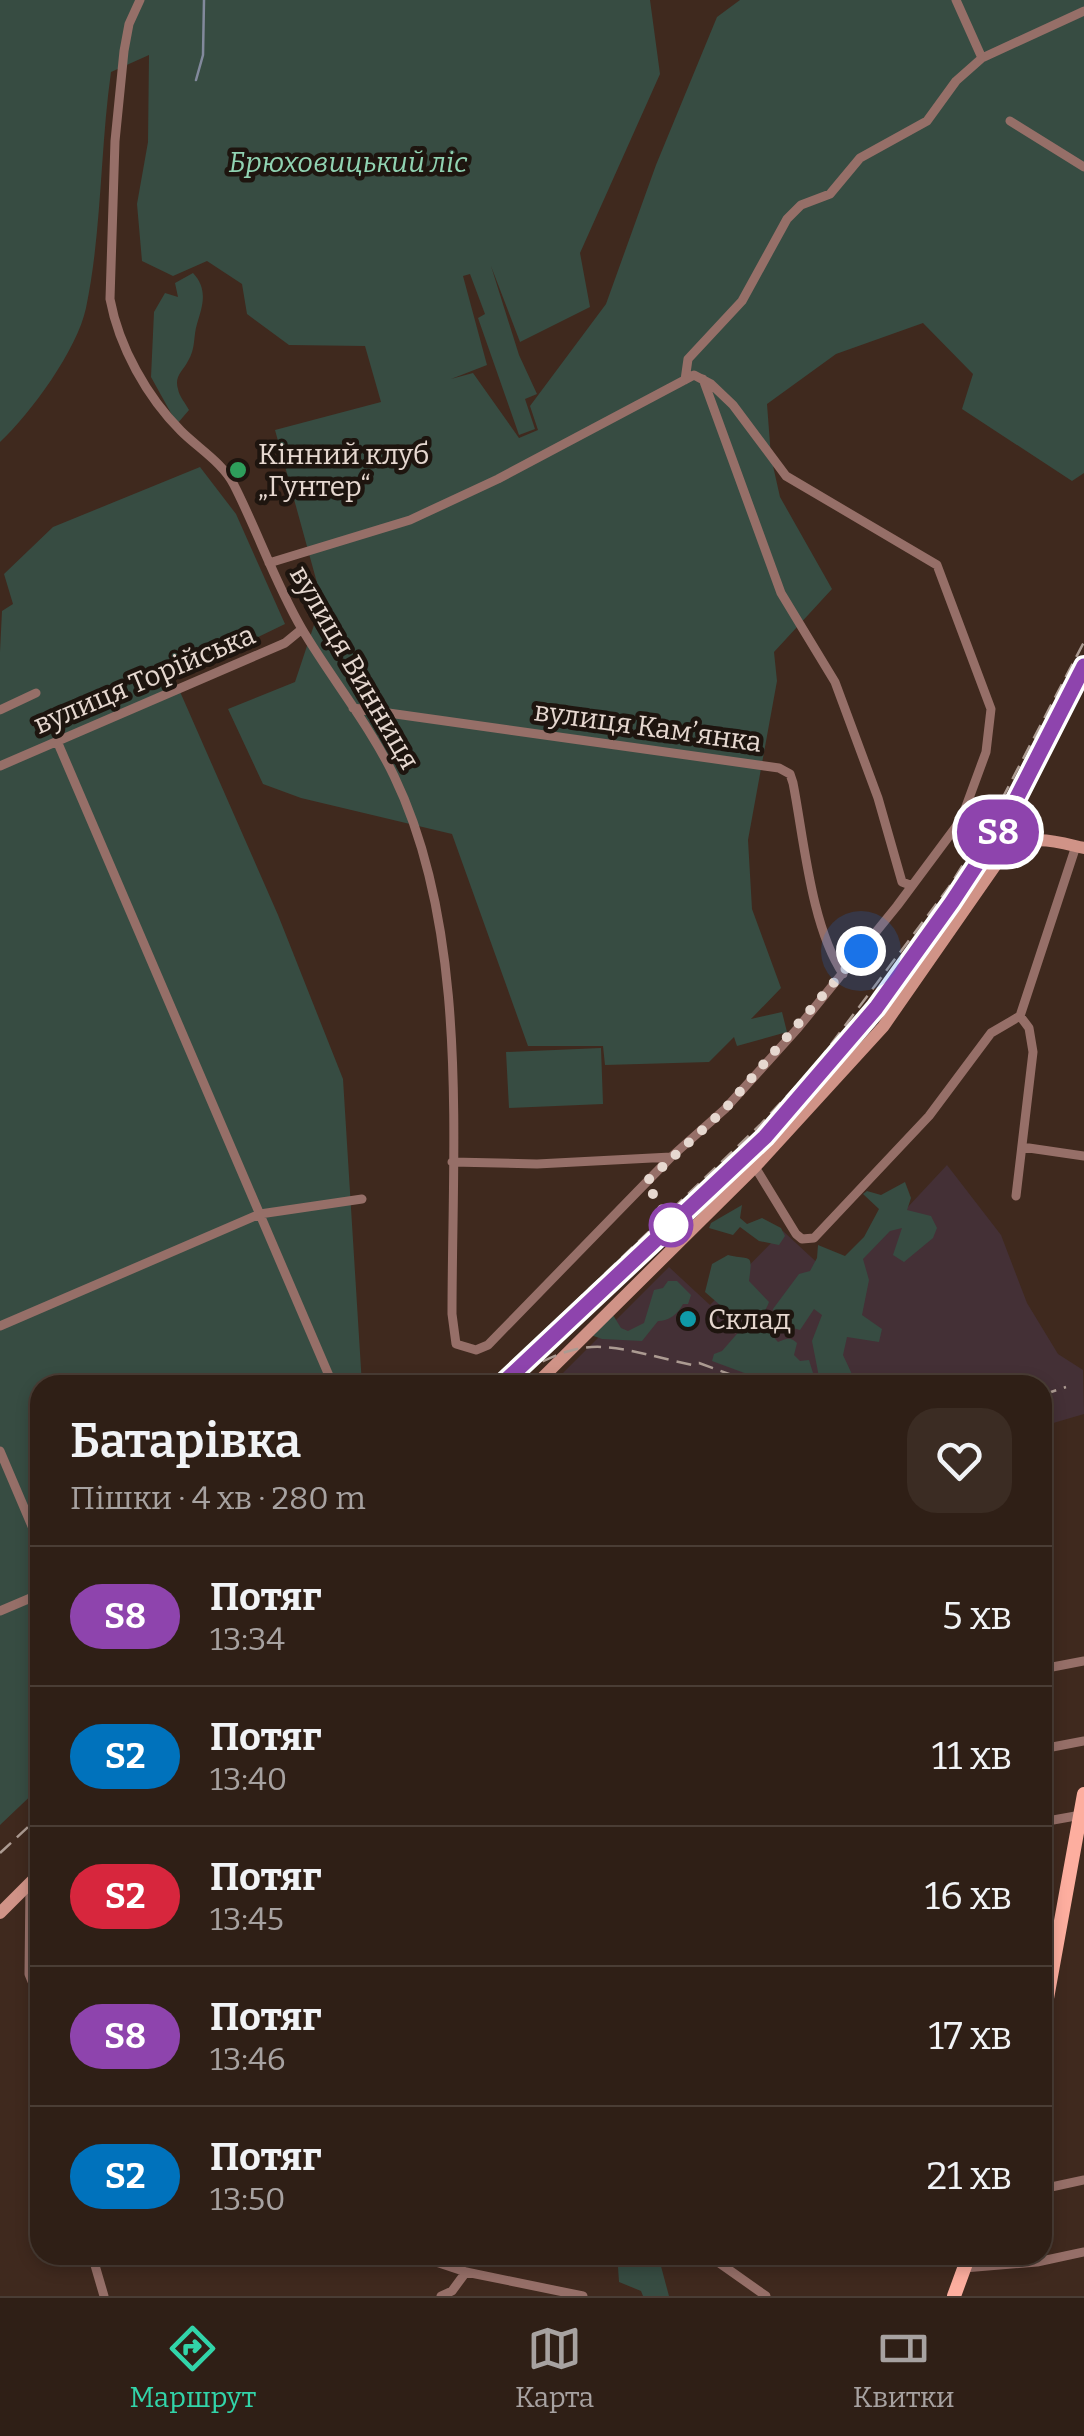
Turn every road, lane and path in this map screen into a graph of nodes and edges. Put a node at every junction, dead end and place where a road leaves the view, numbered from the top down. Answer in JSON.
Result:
{"nodes":[{"id":1,"x":140,"y":0,"type":"edge"},
{"id":2,"x":956,"y":0,"type":"edge"},
{"id":3,"x":1084,"y":11,"type":"edge"},
{"id":4,"x":982,"y":58,"type":"junction"},
{"id":5,"x":1010,"y":122,"type":"dead end"},
{"id":6,"x":1084,"y":167,"type":"edge"},
{"id":7,"x":702,"y":377,"type":"junction"},
{"id":8,"x":685,"y":380,"type":"junction"},
{"id":9,"x":270,"y":563,"type":"junction"},
{"id":10,"x":302,"y":629,"type":"junction"},
{"id":11,"x":36,"y":693,"type":"dead end"},
{"id":12,"x":353,"y":708,"type":"junction"},
{"id":13,"x":0,"y":710,"type":"edge"},
{"id":14,"x":57,"y":741,"type":"junction"},
{"id":15,"x":0,"y":766,"type":"edge"},
{"id":16,"x":1080,"y":847,"type":"edge"},
{"id":17,"x":910,"y":886,"type":"junction"},
{"id":18,"x":843,"y":974,"type":"junction"},
{"id":19,"x":1020,"y":1016,"type":"junction"},
{"id":20,"x":1022,"y":1147,"type":"junction"},
{"id":21,"x":1084,"y":1156,"type":"edge"},
{"id":22,"x":670,"y":1157,"type":"junction"},
{"id":23,"x":452,"y":1162,"type":"junction"},
{"id":24,"x":755,"y":1166,"type":"junction"},
{"id":25,"x":1016,"y":1196,"type":"dead end"},
{"id":26,"x":362,"y":1199,"type":"dead end"},
{"id":27,"x":260,"y":1214,"type":"junction"},
{"id":28,"x":0,"y":1326,"type":"edge"},
{"id":29,"x":328,"y":1375,"type":"edge"},
{"id":30,"x":544,"y":1375,"type":"edge"},
{"id":31,"x":0,"y":1451,"type":"edge"},
{"id":32,"x":30,"y":1522,"type":"edge"},
{"id":33,"x":30,"y":1598,"type":"edge"},
{"id":34,"x":0,"y":1611,"type":"edge"},
{"id":35,"x":1084,"y":1661,"type":"edge"},
{"id":36,"x":1052,"y":1667,"type":"edge"},
{"id":37,"x":1084,"y":1741,"type":"edge"},
{"id":38,"x":1052,"y":1746,"type":"edge"},
{"id":39,"x":1084,"y":1794,"type":"edge"},
{"id":40,"x":1081,"y":1818,"type":"edge"},
{"id":41,"x":1052,"y":1821,"type":"edge"},
{"id":42,"x":30,"y":1883,"type":"edge"},
{"id":43,"x":0,"y":1914,"type":"edge"},
{"id":44,"x":1052,"y":1961,"type":"edge"},
{"id":45,"x":1084,"y":2180,"type":"edge"},
{"id":46,"x":1052,"y":2186,"type":"edge"},
{"id":47,"x":1084,"y":2252,"type":"edge"},
{"id":48,"x":1052,"y":2259,"type":"edge"},
{"id":49,"x":95,"y":2265,"type":"edge"},
{"id":50,"x":445,"y":2265,"type":"edge"},
{"id":51,"x":722,"y":2265,"type":"edge"},
{"id":52,"x":965,"y":2265,"type":"edge"},
{"id":53,"x":466,"y":2272,"type":"junction"},
{"id":54,"x":104,"y":2296,"type":"edge"},
{"id":55,"x":441,"y":2296,"type":"edge"},
{"id":56,"x":583,"y":2296,"type":"edge"},
{"id":57,"x":766,"y":2296,"type":"edge"},
{"id":58,"x":954,"y":2296,"type":"edge"}],
"edges":[{"from":1,"to":9,"type":"street","name":"вулиця Винниця"},
{"from":2,"to":4,"type":"street"},
{"from":3,"to":4,"type":"street"},
{"from":4,"to":8,"type":"street"},
{"from":5,"to":6,"type":"street"},
{"from":7,"to":8,"type":"street"},
{"from":7,"to":17,"type":"street"},
{"from":7,"to":17,"type":"street"},
{"from":8,"to":9,"type":"street"},
{"from":9,"to":10,"type":"street","name":"вулиця Винниця"},
{"from":10,"to":12,"type":"street","name":"вулиця Винниця"},
{"from":10,"to":14,"type":"street","name":"вулиця Торійська"},
{"from":11,"to":13,"type":"street"},
{"from":12,"to":18,"type":"street","name":"вулиця Камʼянка"},
{"from":12,"to":23,"type":"street","name":"вулиця Винниця"},
{"from":14,"to":15,"type":"street","name":"вулиця Торійська"},
{"from":14,"to":27,"type":"street"},
{"from":16,"to":19,"type":"street"},
{"from":16,"to":24,"type":"main road"},
{"from":17,"to":18,"type":"street"},
{"from":18,"to":22,"type":"street"},
{"from":19,"to":20,"type":"street"},
{"from":19,"to":24,"type":"street"},
{"from":20,"to":21,"type":"street"},
{"from":20,"to":25,"type":"street"},
{"from":22,"to":23,"type":"street"},
{"from":22,"to":23,"type":"street","name":"вулиця Винниця"},
{"from":24,"to":30,"type":"main road"},
{"from":26,"to":27,"type":"street"},
{"from":27,"to":28,"type":"street"},
{"from":27,"to":29,"type":"street"},
{"from":31,"to":32,"type":"street"},
{"from":33,"to":34,"type":"street"},
{"from":35,"to":36,"type":"street"},
{"from":37,"to":38,"type":"street"},
{"from":39,"to":40,"type":"main road"},
{"from":40,"to":41,"type":"street"},
{"from":40,"to":44,"type":"main road"},
{"from":42,"to":43,"type":"main road"},
{"from":45,"to":46,"type":"street"},
{"from":47,"to":48,"type":"street"},
{"from":49,"to":54,"type":"street"},
{"from":50,"to":53,"type":"street"},
{"from":51,"to":57,"type":"street"},
{"from":52,"to":58,"type":"main road"},
{"from":53,"to":55,"type":"street"},
{"from":53,"to":56,"type":"street"}]}
